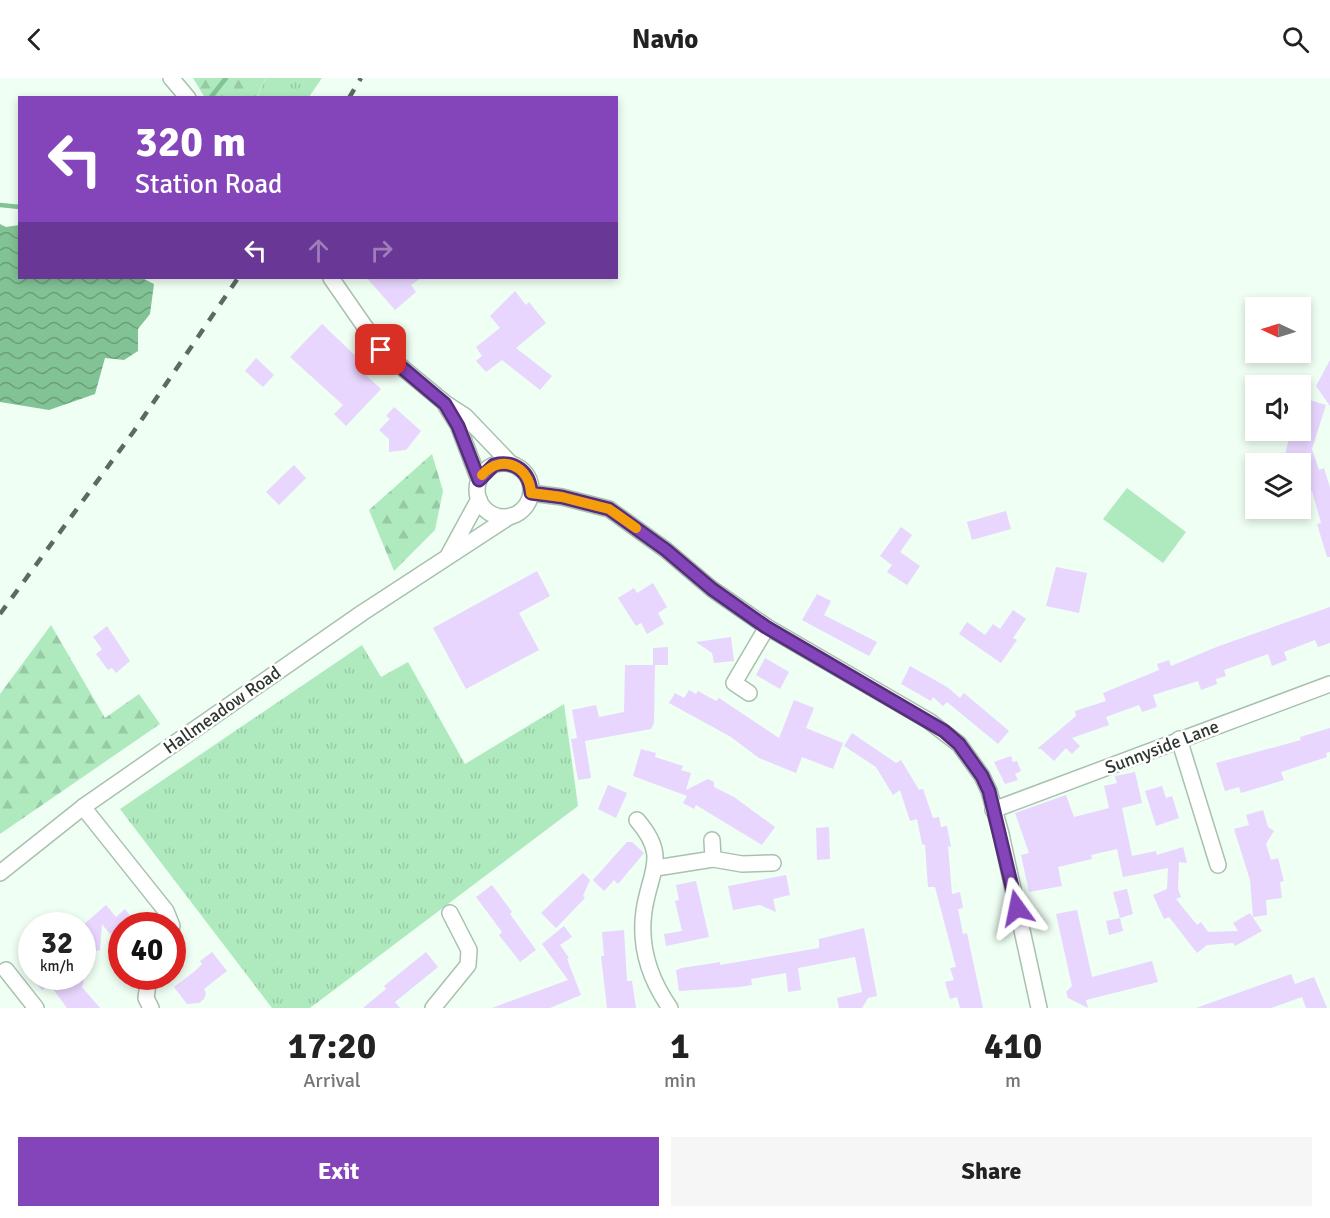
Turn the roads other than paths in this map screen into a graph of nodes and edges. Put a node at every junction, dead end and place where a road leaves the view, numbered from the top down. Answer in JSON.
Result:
{"nodes":[{"id":1,"x":171,"y":78,"type":"edge"},
{"id":2,"x":186,"y":96,"type":"edge"},
{"id":3,"x":332,"y":279,"type":"edge"},
{"id":4,"x":445,"y":404,"type":"junction"},
{"id":5,"x":511,"y":464,"type":"junction"},
{"id":6,"x":479,"y":480,"type":"junction"},
{"id":7,"x":531,"y":493,"type":"junction"},
{"id":8,"x":479,"y":499,"type":"junction"},
{"id":9,"x":508,"y":517,"type":"junction"},
{"id":10,"x":449,"y":554,"type":"junction"},
{"id":11,"x":766,"y":627,"type":"junction"},
{"id":12,"x":1330,"y":684,"type":"edge"},
{"id":13,"x":750,"y":693,"type":"dead end"},
{"id":14,"x":1179,"y":739,"type":"junction"},
{"id":15,"x":83,"y":807,"type":"junction"},
{"id":16,"x":993,"y":810,"type":"junction"},
{"id":17,"x":637,"y":820,"type":"dead end"},
{"id":18,"x":712,"y":840,"type":"dead end"},
{"id":19,"x":713,"y":859,"type":"junction"},
{"id":20,"x":773,"y":863,"type":"dead end"},
{"id":21,"x":1218,"y":866,"type":"dead end"},
{"id":22,"x":657,"y":868,"type":"junction"},
{"id":23,"x":0,"y":873,"type":"edge"},
{"id":24,"x":166,"y":912,"type":"edge"},
{"id":25,"x":450,"y":914,"type":"dead end"},
{"id":26,"x":6,"y":970,"type":"dead end"},
{"id":27,"x":147,"y":990,"type":"edge"},
{"id":28,"x":36,"y":1008,"type":"edge"},
{"id":29,"x":151,"y":1008,"type":"edge"},
{"id":30,"x":433,"y":1008,"type":"edge"},
{"id":31,"x":669,"y":1008,"type":"edge"},
{"id":32,"x":1039,"y":1008,"type":"edge"}],
"edges":[{"from":1,"to":2,"type":"street"},
{"from":3,"to":4,"type":"street"},
{"from":4,"to":5,"type":"street"},
{"from":4,"to":6,"type":"street"},
{"from":5,"to":6,"type":"street"},
{"from":5,"to":7,"type":"street"},
{"from":6,"to":8,"type":"street"},
{"from":7,"to":9,"type":"street"},
{"from":7,"to":11,"type":"street"},
{"from":8,"to":9,"type":"street"},
{"from":8,"to":10,"type":"street","name":"Hallmeadow Road"},
{"from":9,"to":10,"type":"street","name":"Hallmeadow Road"},
{"from":10,"to":15,"type":"street","name":"Hallmeadow Road"},
{"from":11,"to":13,"type":"street"},
{"from":11,"to":16,"type":"street"},
{"from":12,"to":14,"type":"street","name":"Sunnyside Lane"},
{"from":14,"to":16,"type":"street","name":"Sunnyside Lane"},
{"from":14,"to":21,"type":"street"},
{"from":15,"to":23,"type":"street","name":"Hallmeadow Road"},
{"from":15,"to":24,"type":"street"},
{"from":16,"to":32,"type":"street"},
{"from":17,"to":22,"type":"street"},
{"from":18,"to":19,"type":"street"},
{"from":19,"to":20,"type":"street"},
{"from":19,"to":22,"type":"street"},
{"from":22,"to":31,"type":"street"},
{"from":25,"to":30,"type":"street"},
{"from":26,"to":28,"type":"street"},
{"from":27,"to":29,"type":"street"}]}
